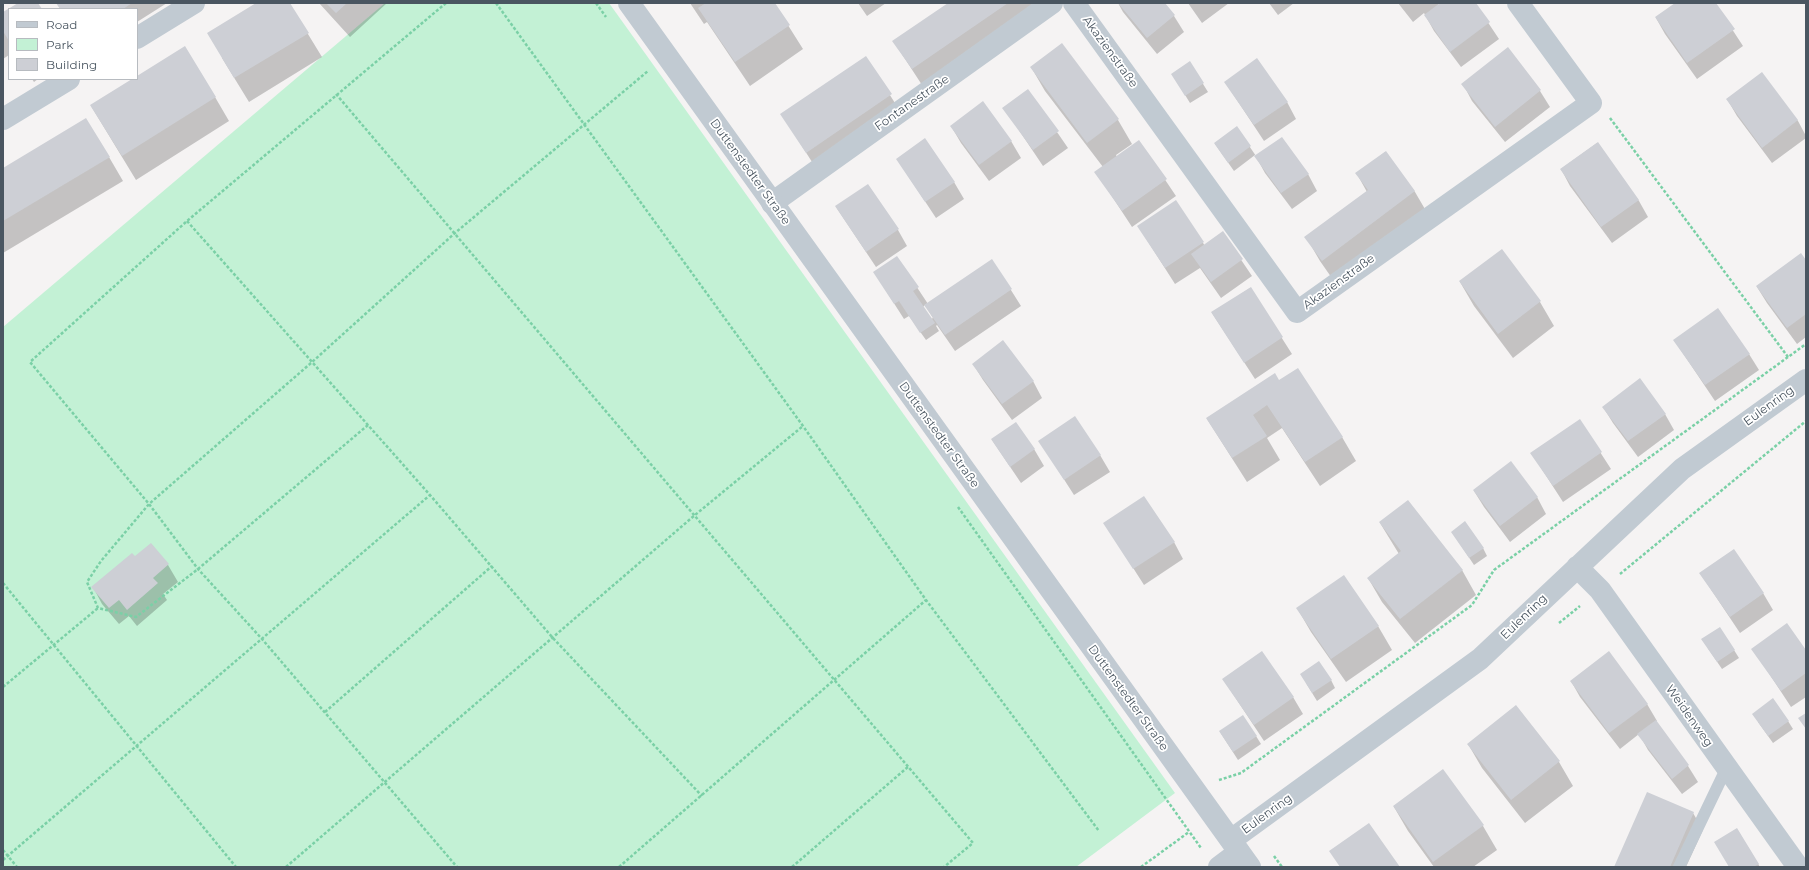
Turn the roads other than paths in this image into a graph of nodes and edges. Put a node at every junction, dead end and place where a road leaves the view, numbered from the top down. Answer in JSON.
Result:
{"nodes":[{"id":1,"x":194,"y":3,"type":"edge"},
{"id":2,"x":629,"y":3,"type":"edge"},
{"id":3,"x":1052,"y":3,"type":"edge"},
{"id":4,"x":1074,"y":3,"type":"edge"},
{"id":5,"x":1518,"y":3,"type":"edge"},
{"id":6,"x":138,"y":37,"type":"edge"},
{"id":7,"x":67,"y":80,"type":"edge"},
{"id":8,"x":3,"y":119,"type":"edge"},
{"id":9,"x":772,"y":203,"type":"junction"},
{"id":10,"x":1806,"y":380,"type":"edge"},
{"id":11,"x":1577,"y":567,"type":"junction"},
{"id":12,"x":1726,"y":769,"type":"junction"},
{"id":13,"x":1240,"y":853,"type":"edge"},
{"id":14,"x":1219,"y":867,"type":"edge"},
{"id":15,"x":1679,"y":867,"type":"edge"},
{"id":16,"x":1798,"y":867,"type":"edge"}],
"edges":[{"from":1,"to":6,"type":"street"},
{"from":2,"to":9,"type":"street","name":"Duttenstedter Straße"},
{"from":3,"to":9,"type":"street","name":"Fontanestraße"},
{"from":4,"to":5,"type":"street","name":"Akazienstraße"},
{"from":7,"to":8,"type":"street"},
{"from":9,"to":13,"type":"street","name":"Duttenstedter Straße"},
{"from":10,"to":11,"type":"street","name":"Eulenring"},
{"from":11,"to":12,"type":"street","name":"Weidenweg"},
{"from":11,"to":13,"type":"street","name":"Eulenring"},
{"from":12,"to":15,"type":"lane"},
{"from":12,"to":16,"type":"street","name":"Weidenweg"},
{"from":13,"to":14,"type":"street","name":"Eulenring"}]}
